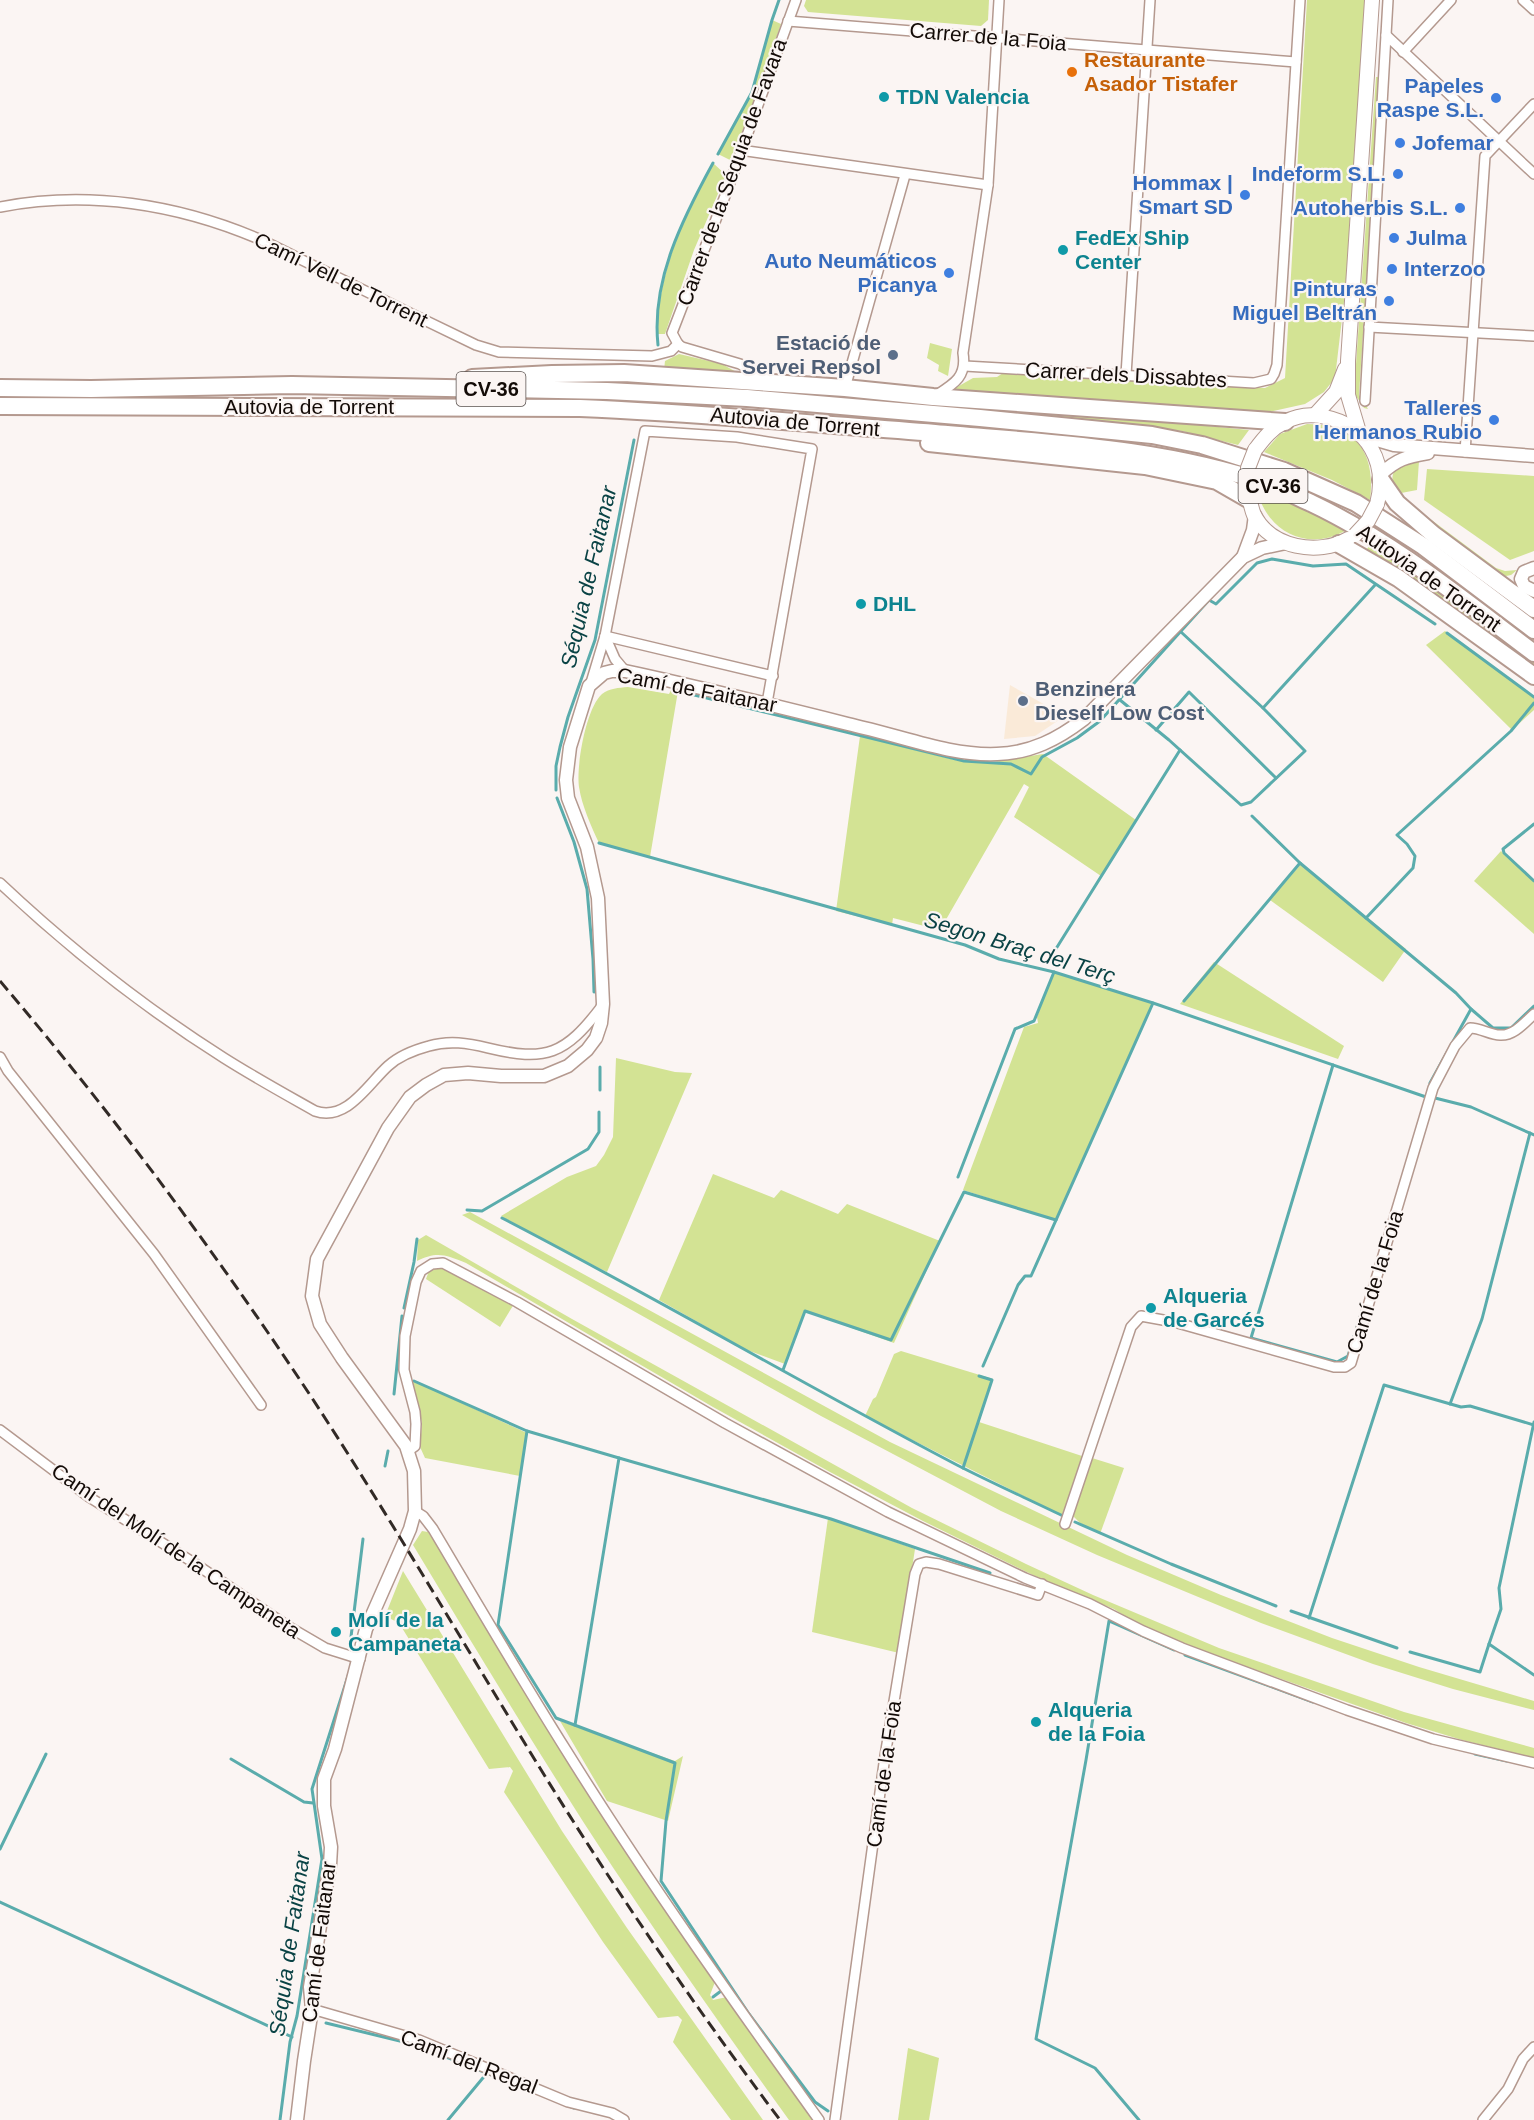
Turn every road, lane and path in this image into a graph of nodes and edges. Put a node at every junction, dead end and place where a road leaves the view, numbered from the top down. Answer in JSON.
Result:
{"nodes":[{"id":1,"x":796,"y":0,"type":"edge"},
{"id":2,"x":999,"y":0,"type":"edge"},
{"id":3,"x":1150,"y":0,"type":"edge"},
{"id":4,"x":1300,"y":0,"type":"edge"},
{"id":5,"x":1372,"y":0,"type":"edge"},
{"id":6,"x":1388,"y":0,"type":"edge"},
{"id":7,"x":1451,"y":0,"type":"edge"},
{"id":8,"x":1523,"y":0,"type":"edge"},
{"id":9,"x":1534,"y":10,"type":"edge"},
{"id":10,"x":788,"y":21,"type":"junction"},
{"id":11,"x":1386,"y":35,"type":"junction"},
{"id":12,"x":997,"y":38,"type":"junction"},
{"id":13,"x":1147,"y":51,"type":"junction"},
{"id":14,"x":1403,"y":52,"type":"junction"},
{"id":15,"x":1385,"y":60,"type":"junction"},
{"id":16,"x":1296,"y":62,"type":"junction"},
{"id":17,"x":1534,"y":104,"type":"edge"},
{"id":18,"x":1498,"y":141,"type":"junction"},
{"id":19,"x":740,"y":150,"type":"junction"},
{"id":20,"x":1534,"y":174,"type":"edge"},
{"id":21,"x":905,"y":175,"type":"junction"},
{"id":22,"x":988,"y":185,"type":"junction"},
{"id":23,"x":0,"y":207,"type":"edge"},
{"id":24,"x":1369,"y":327,"type":"junction"},
{"id":25,"x":1473,"y":332,"type":"junction"},
{"id":26,"x":1534,"y":336,"type":"edge"},
{"id":27,"x":678,"y":344,"type":"junction"},
{"id":28,"x":1348,"y":361,"type":"junction"},
{"id":29,"x":965,"y":366,"type":"junction"},
{"id":30,"x":1126,"y":375,"type":"junction"},
{"id":31,"x":776,"y":384,"type":"junction"},
{"id":32,"x":292,"y":385,"type":"junction"},
{"id":33,"x":0,"y":388,"type":"edge"},
{"id":34,"x":845,"y":388,"type":"junction"},
{"id":35,"x":933,"y":397,"type":"junction"},
{"id":36,"x":1365,"y":401,"type":"dead end"},
{"id":37,"x":0,"y":406,"type":"edge"},
{"id":38,"x":1315,"y":415,"type":"junction"},
{"id":39,"x":761,"y":419,"type":"junction"},
{"id":40,"x":1285,"y":422,"type":"junction"},
{"id":41,"x":1361,"y":434,"type":"junction"},
{"id":42,"x":1441,"y":451,"type":"junction"},
{"id":43,"x":1465,"y":452,"type":"junction"},
{"id":44,"x":1534,"y":456,"type":"edge"},
{"id":45,"x":1381,"y":477,"type":"junction"},
{"id":46,"x":1250,"y":501,"type":"junction"},
{"id":47,"x":1286,"y":543,"type":"junction"},
{"id":48,"x":1340,"y":544,"type":"junction"},
{"id":49,"x":1243,"y":557,"type":"junction"},
{"id":50,"x":1531,"y":569,"type":"edge"},
{"id":51,"x":1496,"y":581,"type":"junction"},
{"id":52,"x":1532,"y":591,"type":"edge"},
{"id":53,"x":1534,"y":609,"type":"edge"},
{"id":54,"x":1534,"y":630,"type":"edge"},
{"id":55,"x":605,"y":636,"type":"junction"},
{"id":56,"x":1534,"y":653,"type":"edge"},
{"id":57,"x":625,"y":671,"type":"junction"},
{"id":58,"x":773,"y":676,"type":"junction"},
{"id":59,"x":1534,"y":676,"type":"edge"},
{"id":60,"x":589,"y":686,"type":"junction"},
{"id":61,"x":767,"y":703,"type":"junction"},
{"id":62,"x":0,"y":883,"type":"edge"},
{"id":63,"x":603,"y":1004,"type":"junction"},
{"id":64,"x":1534,"y":1014,"type":"edge"},
{"id":65,"x":0,"y":1057,"type":"edge"},
{"id":66,"x":261,"y":1406,"type":"dead end"},
{"id":67,"x":0,"y":1430,"type":"edge"},
{"id":68,"x":408,"y":1451,"type":"junction"},
{"id":69,"x":415,"y":1511,"type":"junction"},
{"id":70,"x":1065,"y":1524,"type":"dead end"},
{"id":71,"x":1042,"y":1584,"type":"junction"},
{"id":72,"x":360,"y":1659,"type":"junction"},
{"id":73,"x":1534,"y":1763,"type":"edge"},
{"id":74,"x":312,"y":2009,"type":"junction"},
{"id":75,"x":1534,"y":2047,"type":"edge"},
{"id":76,"x":297,"y":2120,"type":"edge"},
{"id":77,"x":624,"y":2120,"type":"edge"},
{"id":78,"x":819,"y":2120,"type":"edge"},
{"id":79,"x":835,"y":2120,"type":"edge"},
{"id":80,"x":1483,"y":2120,"type":"edge"}],
"edges":[{"from":1,"to":10,"type":"street","name":"Carrer de la Séquia de Favara"},
{"from":2,"to":12,"type":"street"},
{"from":3,"to":13,"type":"street"},
{"from":4,"to":16,"type":"street"},
{"from":5,"to":28,"type":"main road"},
{"from":6,"to":11,"type":"street"},
{"from":7,"to":14,"type":"street"},
{"from":8,"to":9,"type":"street"},
{"from":10,"to":12,"type":"street","name":"Carrer de la Foia"},
{"from":10,"to":19,"type":"street","name":"Carrer de la Séquia de Favara"},
{"from":11,"to":14,"type":"street"},
{"from":11,"to":15,"type":"street"},
{"from":12,"to":13,"type":"street","name":"Carrer de la Foia"},
{"from":12,"to":22,"type":"street"},
{"from":13,"to":16,"type":"street","name":"Carrer de la Foia"},
{"from":13,"to":30,"type":"street"},
{"from":14,"to":15,"type":"street"},
{"from":14,"to":18,"type":"street"},
{"from":15,"to":24,"type":"street"},
{"from":16,"to":30,"type":"street","name":"Carrer dels Dissabtes"},
{"from":17,"to":18,"type":"street"},
{"from":18,"to":20,"type":"street"},
{"from":18,"to":25,"type":"street"},
{"from":19,"to":21,"type":"street"},
{"from":19,"to":27,"type":"street","name":"Carrer de la Séquia de Favara"},
{"from":21,"to":22,"type":"street"},
{"from":21,"to":34,"type":"street"},
{"from":22,"to":29,"type":"street"},
{"from":23,"to":27,"type":"street","name":"Camí Vell de Torrent"},
{"from":24,"to":25,"type":"street"},
{"from":24,"to":36,"type":"street"},
{"from":25,"to":26,"type":"street"},
{"from":25,"to":43,"type":"street"},
{"from":27,"to":31,"type":"street"},
{"from":28,"to":38,"type":"main road"},
{"from":28,"to":41,"type":"main road"},
{"from":29,"to":30,"type":"street","name":"Carrer dels Dissabtes"},
{"from":29,"to":35,"type":"street"},
{"from":31,"to":32,"type":"highway"},
{"from":31,"to":34,"type":"highway"},
{"from":32,"to":33,"type":"highway","name":"Autovia de Torrent","number":"CV-36"},
{"from":32,"to":54,"type":"highway","name":"Autovia de Torrent","number":"CV-36"},
{"from":34,"to":35,"type":"highway"},
{"from":35,"to":40,"type":"highway"},
{"from":37,"to":39,"type":"highway","name":"Autovia de Torrent","number":"CV-36"},
{"from":38,"to":40,"type":"main road"},
{"from":38,"to":41,"type":"main road"},
{"from":39,"to":46,"type":"highway"},
{"from":39,"to":56,"type":"highway","name":"Autovia de Torrent","number":"CV-36"},
{"from":40,"to":46,"type":"main road","bridge":true},
{"from":41,"to":42,"type":"street"},
{"from":41,"to":45,"type":"main road"},
{"from":42,"to":43,"type":"street"},
{"from":42,"to":45,"type":"street"},
{"from":43,"to":44,"type":"street"},
{"from":45,"to":48,"type":"main road","bridge":true},
{"from":45,"to":51,"type":"highway"},
{"from":46,"to":47,"type":"main road"},
{"from":46,"to":49,"type":"street","name":"Camí de Faitanar"},
{"from":47,"to":48,"type":"main road"},
{"from":47,"to":49,"type":"street","name":"Camí de Faitanar"},
{"from":48,"to":59,"type":"highway"},
{"from":49,"to":61,"type":"street","name":"Camí de Faitanar"},
{"from":50,"to":51,"type":"street"},
{"from":50,"to":52,"type":"street"},
{"from":51,"to":53,"type":"highway"},
{"from":55,"to":57,"type":"street"},
{"from":55,"to":58,"type":"street","name":"Camí de Faitanar"},
{"from":55,"to":58,"type":"street"},
{"from":55,"to":60,"type":"street"},
{"from":57,"to":60,"type":"street","name":"Camí de Faitanar"},
{"from":57,"to":61,"type":"street","name":"Camí de Faitanar"},
{"from":58,"to":61,"type":"street"},
{"from":60,"to":63,"type":"street","name":"Camí de Faitanar"},
{"from":62,"to":63,"type":"street"},
{"from":63,"to":68,"type":"street","name":"Camí de Faitanar"},
{"from":64,"to":70,"type":"street","name":"Camí de la Foia"},
{"from":65,"to":66,"type":"street"},
{"from":67,"to":72,"type":"street","name":"Camí del Molí de la Campaneta"},
{"from":68,"to":69,"type":"street","name":"Camí de Faitanar"},
{"from":68,"to":71,"type":"street"},
{"from":69,"to":72,"type":"street","name":"Camí de Faitanar"},
{"from":69,"to":78,"type":"street"},
{"from":71,"to":73,"type":"street"},
{"from":71,"to":79,"type":"street","name":"Camí de la Foia"},
{"from":72,"to":74,"type":"street","name":"Camí de Faitanar"},
{"from":74,"to":76,"type":"street","name":"Camí de Faitanar"},
{"from":74,"to":77,"type":"street","name":"Camí del Regal"},
{"from":75,"to":80,"type":"street"}]}
